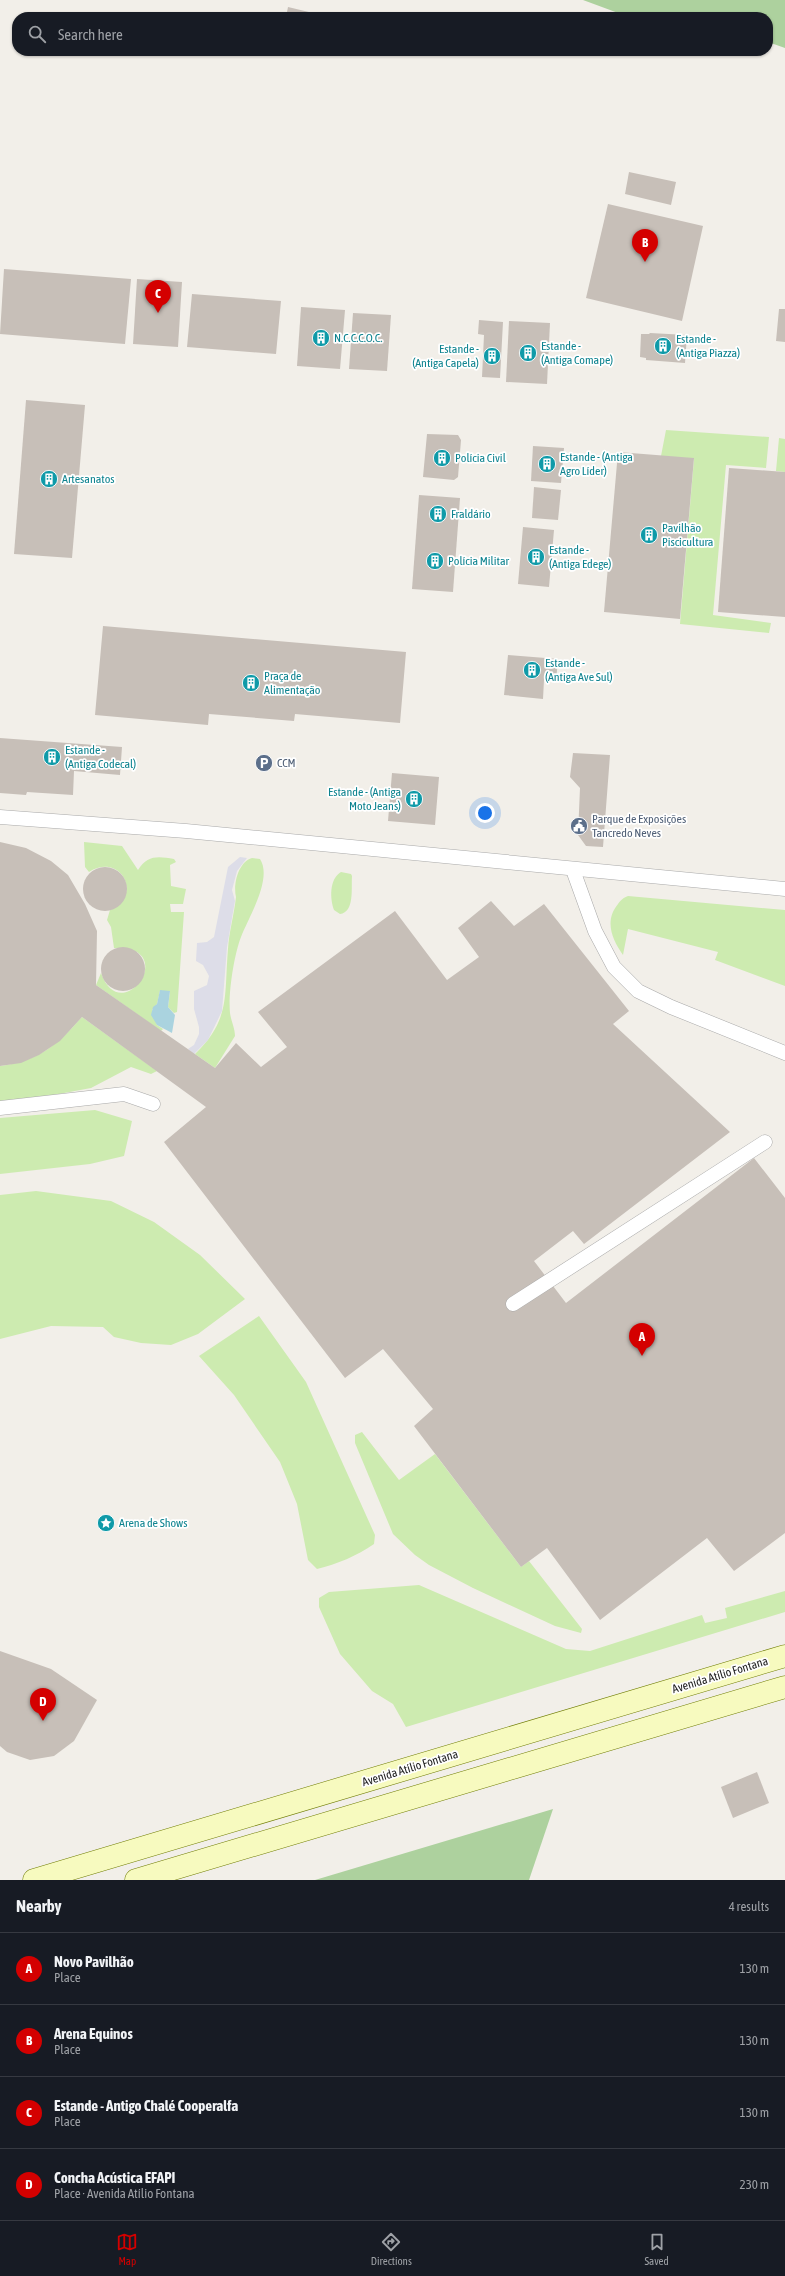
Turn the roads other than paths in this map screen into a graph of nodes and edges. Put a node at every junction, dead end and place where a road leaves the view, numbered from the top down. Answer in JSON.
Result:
{"nodes":[{"id":1,"x":0,"y":817,"type":"edge"},
{"id":2,"x":573,"y":870,"type":"junction"},
{"id":3,"x":785,"y":889,"type":"edge"},
{"id":4,"x":785,"y":1053,"type":"edge"},
{"id":5,"x":153,"y":1104,"type":"dead end"},
{"id":6,"x":0,"y":1108,"type":"edge"},
{"id":7,"x":765,"y":1142,"type":"dead end"},
{"id":8,"x":513,"y":1304,"type":"dead end"},
{"id":9,"x":785,"y":1656,"type":"edge"},
{"id":10,"x":785,"y":1686,"type":"edge"},
{"id":11,"x":34,"y":1880,"type":"edge"},
{"id":12,"x":136,"y":1880,"type":"edge"}],
"edges":[{"from":1,"to":2,"type":"lane"},
{"from":2,"to":3,"type":"lane"},
{"from":2,"to":4,"type":"lane"},
{"from":5,"to":6,"type":"lane"},
{"from":7,"to":8,"type":"lane"},
{"from":9,"to":11,"type":"main road","name":"Avenida Atílio Fontana"},
{"from":10,"to":12,"type":"main road"}]}
